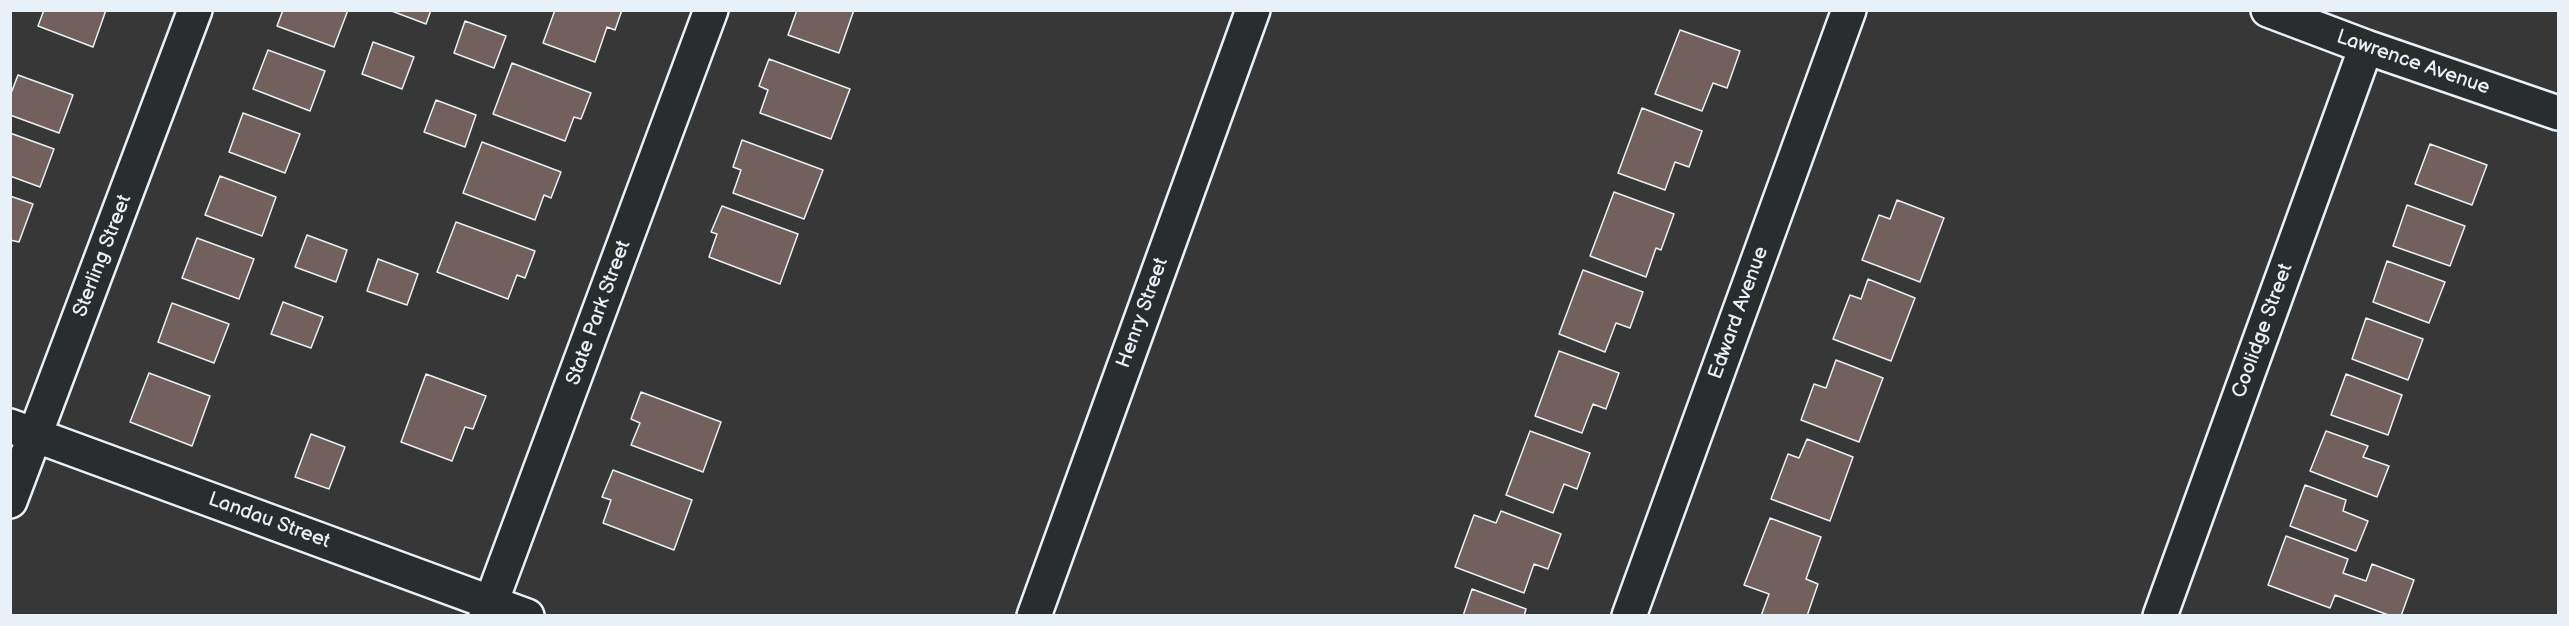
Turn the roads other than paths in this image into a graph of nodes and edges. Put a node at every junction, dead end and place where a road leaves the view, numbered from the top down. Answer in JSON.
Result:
{"nodes":[{"id":1,"x":195,"y":10,"type":"edge"},
{"id":2,"x":711,"y":10,"type":"edge"},
{"id":3,"x":1252,"y":10,"type":"edge"},
{"id":4,"x":1849,"y":10,"type":"edge"},
{"id":5,"x":2268,"y":10,"type":"edge"},
{"id":6,"x":2366,"y":47,"type":"junction"},
{"id":7,"x":2559,"y":113,"type":"edge"},
{"id":8,"x":23,"y":431,"type":"edge"},
{"id":9,"x":10,"y":501,"type":"edge"},
{"id":10,"x":489,"y":609,"type":"edge"},
{"id":11,"x":2170,"y":613,"type":"edge"},
{"id":12,"x":527,"y":615,"type":"edge"},
{"id":13,"x":1034,"y":615,"type":"edge"},
{"id":14,"x":1629,"y":615,"type":"edge"}],
"edges":[{"from":1,"to":8,"type":"street","name":"Sterling Street"},
{"from":2,"to":10,"type":"street","name":"State Park Street"},
{"from":3,"to":13,"type":"street","name":"Henry Street"},
{"from":4,"to":14,"type":"street","name":"Edward Avenue"},
{"from":5,"to":6,"type":"street","name":"Lawrence Avenue"},
{"from":6,"to":7,"type":"street","name":"Lawrence Avenue"},
{"from":6,"to":11,"type":"street","name":"Coolidge Street"},
{"from":8,"to":9,"type":"street","name":"Sterling Street"},
{"from":8,"to":10,"type":"street","name":"Landau Street"},
{"from":10,"to":12,"type":"street","name":"Landau Street"}]}
